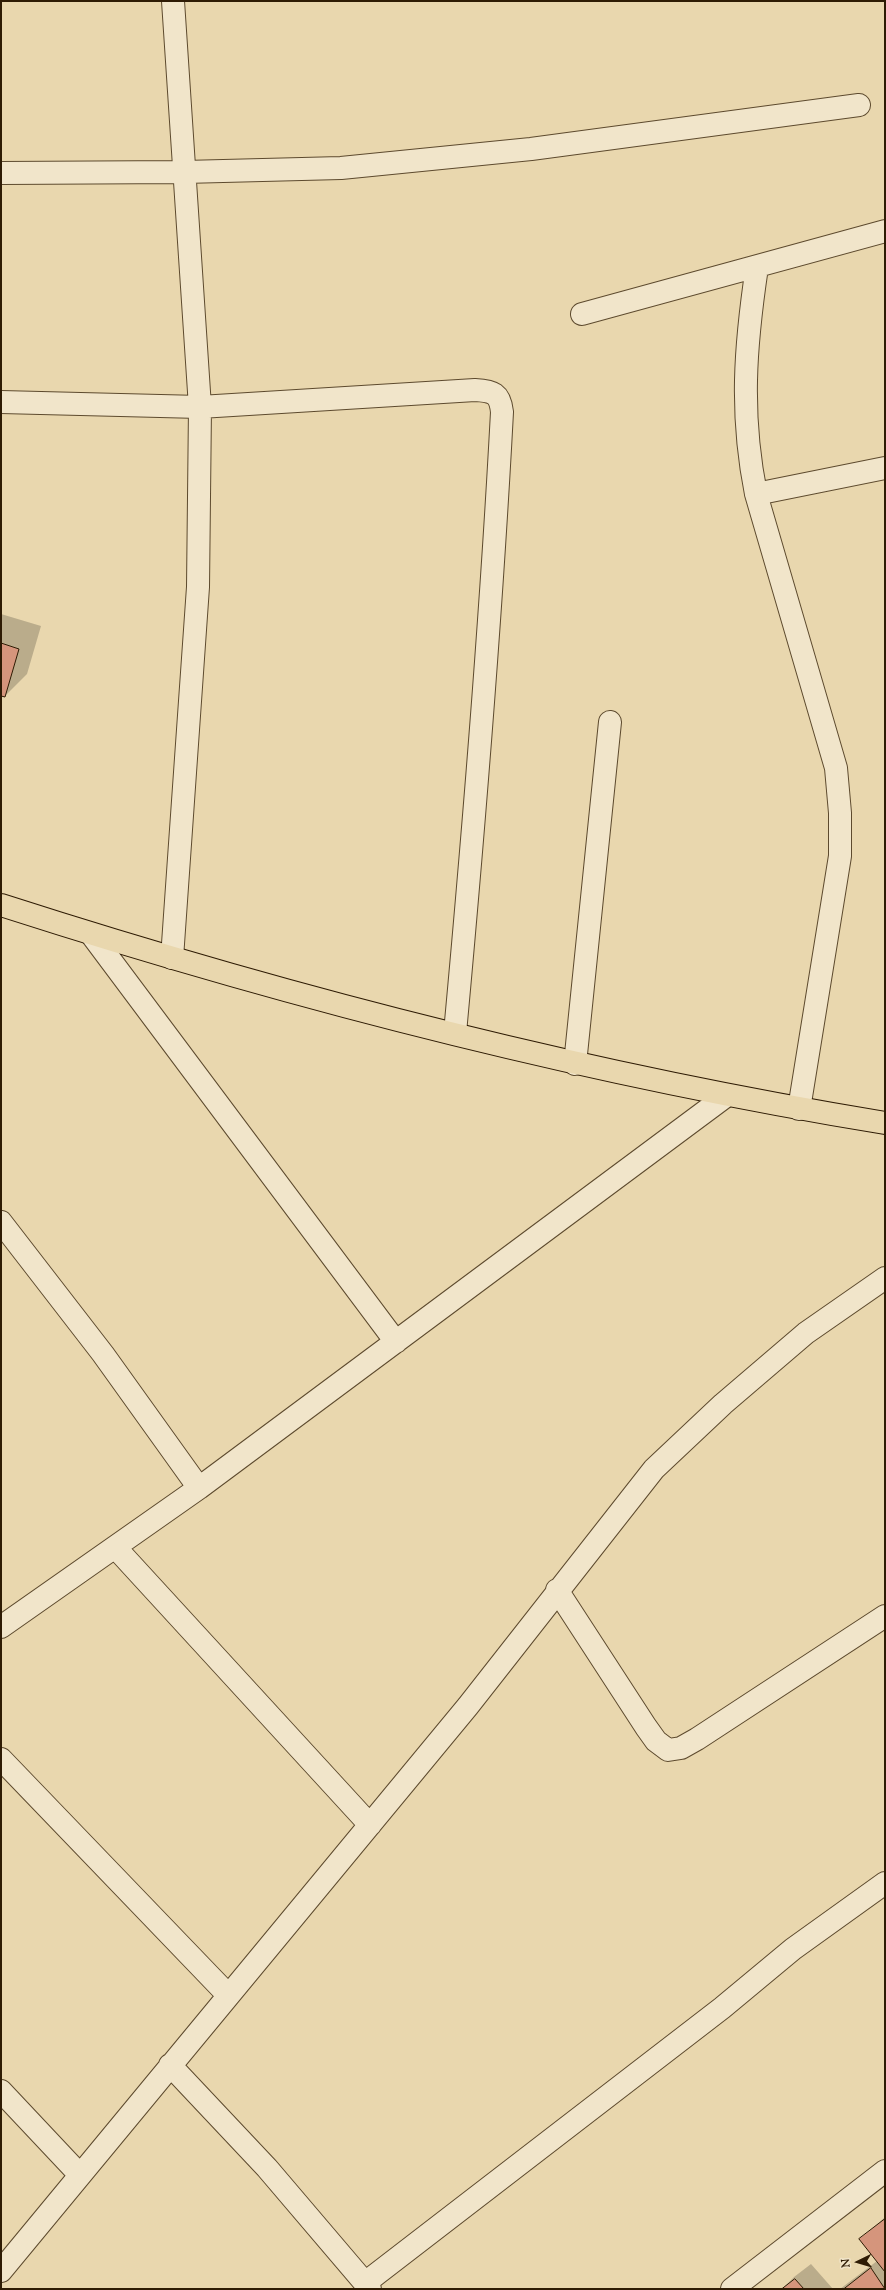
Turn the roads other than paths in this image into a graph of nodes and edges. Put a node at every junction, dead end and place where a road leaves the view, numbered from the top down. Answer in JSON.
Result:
{"nodes":[{"id":1,"x":173,"y":1,"type":"edge"},
{"id":2,"x":859,"y":105,"type":"dead end"},
{"id":3,"x":184,"y":172,"type":"junction"},
{"id":4,"x":1,"y":173,"type":"edge"},
{"id":5,"x":885,"y":231,"type":"edge"},
{"id":6,"x":757,"y":267,"type":"junction"},
{"id":7,"x":582,"y":314,"type":"dead end"},
{"id":8,"x":1,"y":402,"type":"edge"},
{"id":9,"x":200,"y":407,"type":"junction"},
{"id":10,"x":885,"y":468,"type":"edge"},
{"id":11,"x":756,"y":494,"type":"junction"},
{"id":12,"x":610,"y":722,"type":"dead end"},
{"id":13,"x":1,"y":905,"type":"edge"},
{"id":14,"x":91,"y":934,"type":"junction"},
{"id":15,"x":172,"y":958,"type":"junction"},
{"id":16,"x":455,"y":1033,"type":"junction"},
{"id":17,"x":575,"y":1064,"type":"junction"},
{"id":18,"x":726,"y":1096,"type":"junction"},
{"id":19,"x":799,"y":1109,"type":"junction"},
{"id":20,"x":885,"y":1123,"type":"edge"},
{"id":21,"x":1,"y":1222,"type":"edge"},
{"id":22,"x":885,"y":1278,"type":"edge"},
{"id":23,"x":396,"y":1342,"type":"junction"},
{"id":24,"x":199,"y":1488,"type":"junction"},
{"id":25,"x":115,"y":1547,"type":"junction"},
{"id":26,"x":558,"y":1590,"type":"junction"},
{"id":27,"x":885,"y":1616,"type":"edge"},
{"id":28,"x":1,"y":1627,"type":"edge"},
{"id":29,"x":1,"y":1759,"type":"edge"},
{"id":30,"x":370,"y":1825,"type":"junction"},
{"id":31,"x":885,"y":1884,"type":"edge"},
{"id":32,"x":228,"y":1995,"type":"junction"},
{"id":33,"x":170,"y":2065,"type":"junction"},
{"id":34,"x":1,"y":2092,"type":"edge"},
{"id":35,"x":885,"y":2171,"type":"edge"},
{"id":36,"x":80,"y":2175,"type":"junction"},
{"id":37,"x":1,"y":2271,"type":"edge"},
{"id":38,"x":367,"y":2286,"type":"edge"},
{"id":39,"x":732,"y":2289,"type":"edge"}],
"edges":[{"from":1,"to":3,"type":"street"},
{"from":2,"to":3,"type":"street"},
{"from":3,"to":4,"type":"street"},
{"from":3,"to":9,"type":"street"},
{"from":5,"to":6,"type":"street"},
{"from":6,"to":7,"type":"street"},
{"from":6,"to":11,"type":"street"},
{"from":8,"to":9,"type":"street"},
{"from":9,"to":15,"type":"street"},
{"from":9,"to":16,"type":"street"},
{"from":10,"to":11,"type":"street"},
{"from":11,"to":19,"type":"street"},
{"from":12,"to":17,"type":"street"},
{"from":13,"to":14,"type":"highway"},
{"from":14,"to":15,"type":"highway"},
{"from":14,"to":23,"type":"street"},
{"from":15,"to":16,"type":"highway"},
{"from":16,"to":17,"type":"highway"},
{"from":17,"to":18,"type":"highway"},
{"from":18,"to":19,"type":"highway"},
{"from":18,"to":23,"type":"street"},
{"from":19,"to":20,"type":"highway"},
{"from":21,"to":24,"type":"street"},
{"from":22,"to":26,"type":"street"},
{"from":23,"to":24,"type":"street"},
{"from":24,"to":25,"type":"street"},
{"from":25,"to":28,"type":"street"},
{"from":25,"to":30,"type":"street"},
{"from":26,"to":27,"type":"street"},
{"from":26,"to":30,"type":"street"},
{"from":29,"to":32,"type":"street"},
{"from":30,"to":32,"type":"street"},
{"from":31,"to":38,"type":"street"},
{"from":32,"to":33,"type":"street"},
{"from":33,"to":36,"type":"street"},
{"from":33,"to":38,"type":"street"},
{"from":34,"to":36,"type":"street"},
{"from":35,"to":39,"type":"street"},
{"from":36,"to":37,"type":"street"}]}
